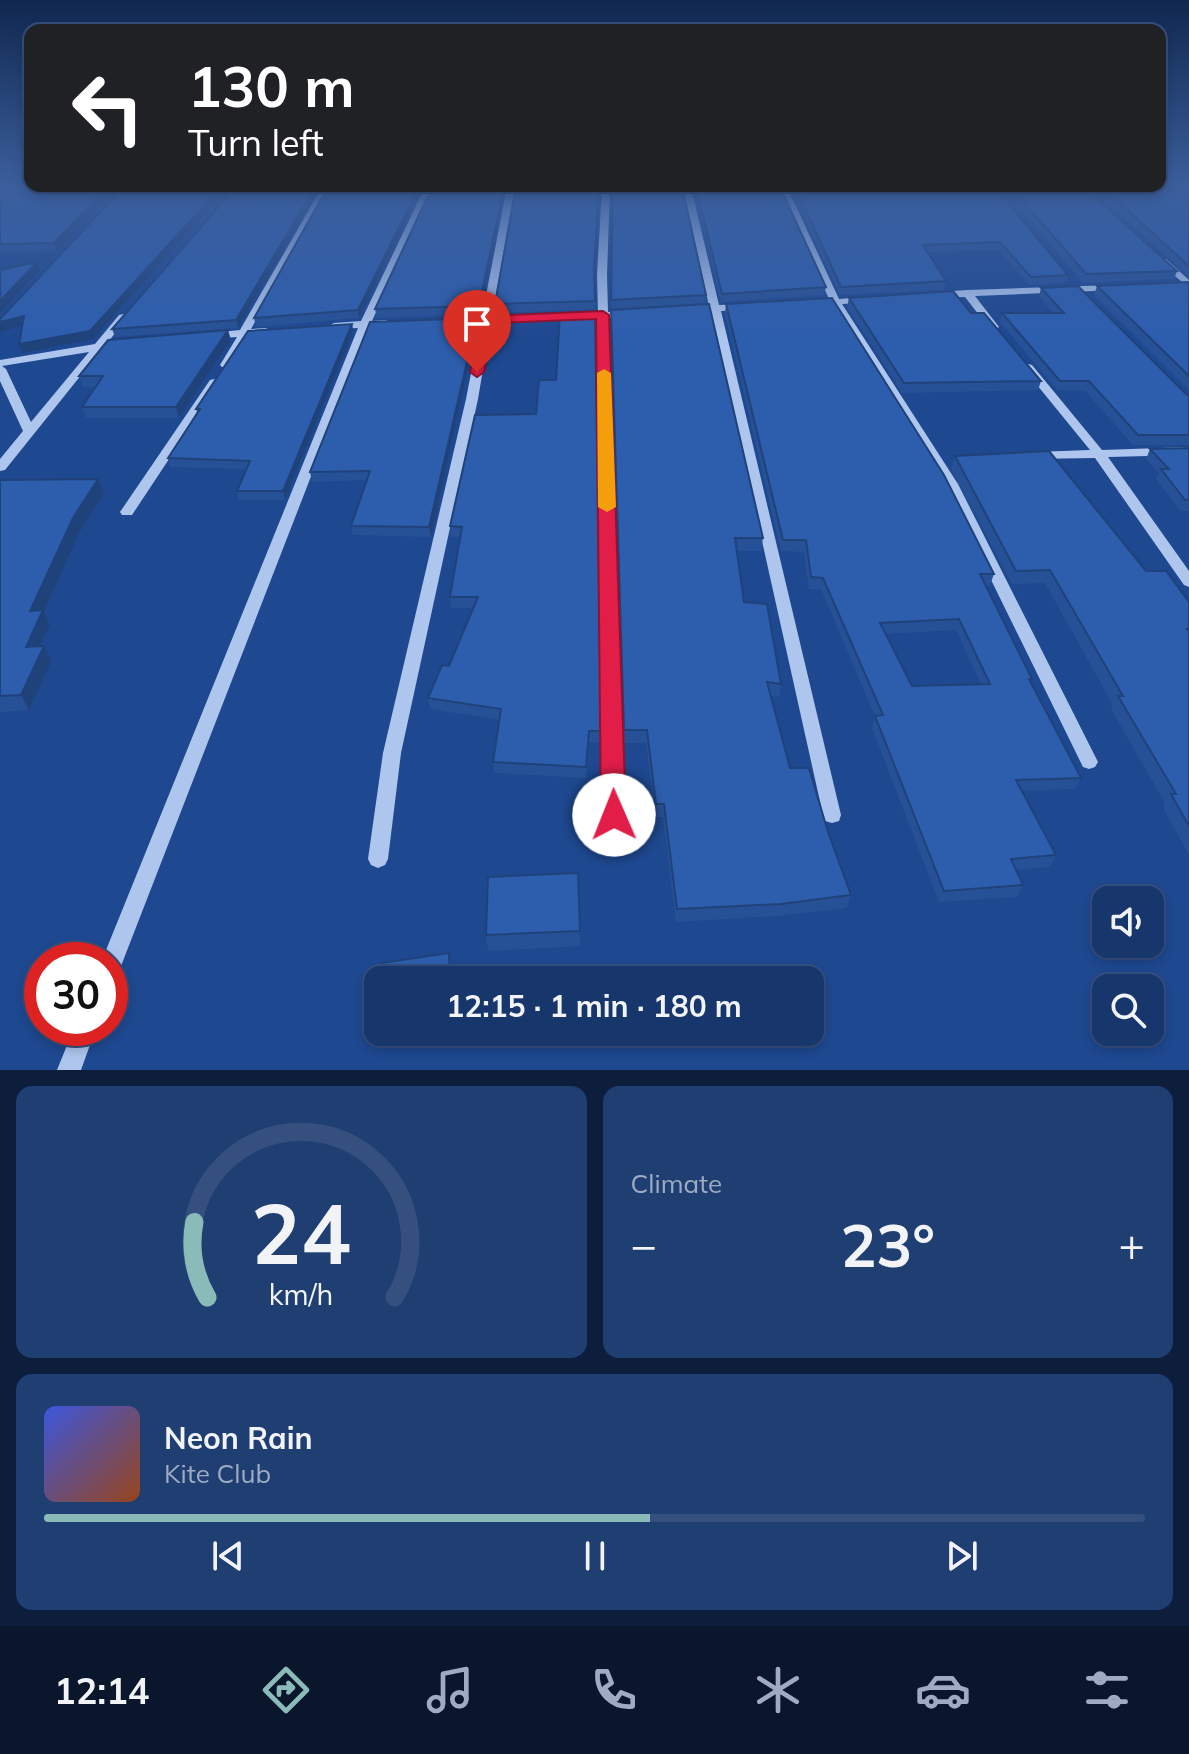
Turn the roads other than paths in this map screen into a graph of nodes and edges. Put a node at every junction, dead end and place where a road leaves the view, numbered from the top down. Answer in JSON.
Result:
{"nodes":[{"id":1,"x":298,"y":237,"type":"edge"},
{"id":2,"x":406,"y":237,"type":"edge"},
{"id":3,"x":502,"y":237,"type":"edge"},
{"id":4,"x":605,"y":237,"type":"edge"},
{"id":5,"x":699,"y":237,"type":"edge"},
{"id":6,"x":806,"y":237,"type":"edge"},
{"id":7,"x":1156,"y":256,"type":"edge"},
{"id":8,"x":1070,"y":278,"type":"edge"},
{"id":9,"x":1168,"y":285,"type":"edge"},
{"id":10,"x":1123,"y":287,"type":"edge"},
{"id":11,"x":1079,"y":289,"type":"junction"},
{"id":12,"x":967,"y":293,"type":"junction"},
{"id":13,"x":923,"y":296,"type":"edge"},
{"id":14,"x":879,"y":299,"type":"edge"},
{"id":15,"x":1090,"y":300,"type":"edge"},
{"id":16,"x":835,"y":301,"type":"junction"},
{"id":17,"x":805,"y":303,"type":"edge"},
{"id":18,"x":761,"y":306,"type":"edge"},
{"id":19,"x":716,"y":309,"type":"junction"},
{"id":20,"x":688,"y":311,"type":"edge"},
{"id":21,"x":129,"y":312,"type":"edge"},
{"id":22,"x":645,"y":313,"type":"edge"},
{"id":23,"x":603,"y":315,"type":"junction"},
{"id":24,"x":487,"y":319,"type":"junction"},
{"id":25,"x":441,"y":321,"type":"edge"},
{"id":26,"x":395,"y":323,"type":"edge"},
{"id":27,"x":365,"y":324,"type":"junction"},
{"id":28,"x":320,"y":327,"type":"edge"},
{"id":29,"x":275,"y":331,"type":"edge"},
{"id":30,"x":998,"y":332,"type":"edge"},
{"id":31,"x":245,"y":333,"type":"junction"},
{"id":32,"x":201,"y":337,"type":"edge"},
{"id":33,"x":128,"y":343,"type":"edge"},
{"id":34,"x":99,"y":345,"type":"junction"},
{"id":35,"x":1018,"y":356,"type":"edge"},
{"id":36,"x":0,"y":366,"type":"edge"},
{"id":37,"x":29,"y":431,"type":"junction"},
{"id":38,"x":1189,"y":451,"type":"edge"},
{"id":39,"x":1098,"y":452,"type":"junction"},
{"id":40,"x":1025,"y":457,"type":"edge"},
{"id":41,"x":0,"y":467,"type":"edge"},
{"id":42,"x":127,"y":512,"type":"dead end"},
{"id":43,"x":1189,"y":582,"type":"edge"},
{"id":44,"x":1089,"y":762,"type":"dead end"},
{"id":45,"x":614,"y":815,"type":"dead end"},
{"id":46,"x":832,"y":815,"type":"dead end"},
{"id":47,"x":378,"y":859,"type":"dead end"},
{"id":48,"x":120,"y":942,"type":"edge"},
{"id":49,"x":78,"y":1046,"type":"edge"},
{"id":50,"x":69,"y":1070,"type":"edge"}],
"edges":[{"from":1,"to":31,"type":"street"},
{"from":2,"to":27,"type":"street"},
{"from":3,"to":24,"type":"street"},
{"from":4,"to":23,"type":"street"},
{"from":5,"to":19,"type":"street"},
{"from":6,"to":16,"type":"street"},
{"from":7,"to":9,"type":"street"},
{"from":8,"to":11,"type":"street"},
{"from":10,"to":11,"type":"street"},
{"from":11,"to":12,"type":"street"},
{"from":11,"to":15,"type":"street"},
{"from":12,"to":13,"type":"street"},
{"from":12,"to":30,"type":"street"},
{"from":14,"to":16,"type":"street"},
{"from":16,"to":17,"type":"street"},
{"from":16,"to":44,"type":"street"},
{"from":18,"to":19,"type":"street"},
{"from":19,"to":20,"type":"street"},
{"from":19,"to":46,"type":"street"},
{"from":21,"to":34,"type":"street"},
{"from":22,"to":23,"type":"street"},
{"from":23,"to":24,"type":"street"},
{"from":23,"to":45,"type":"street"},
{"from":24,"to":25,"type":"street"},
{"from":24,"to":47,"type":"street"},
{"from":26,"to":27,"type":"street"},
{"from":27,"to":28,"type":"street"},
{"from":27,"to":48,"type":"street"},
{"from":29,"to":31,"type":"street"},
{"from":31,"to":32,"type":"street"},
{"from":31,"to":42,"type":"street"},
{"from":33,"to":34,"type":"street"},
{"from":34,"to":36,"type":"street"},
{"from":34,"to":37,"type":"street"},
{"from":35,"to":39,"type":"street"},
{"from":36,"to":37,"type":"street"},
{"from":37,"to":41,"type":"street"},
{"from":38,"to":39,"type":"street"},
{"from":39,"to":40,"type":"street"},
{"from":39,"to":43,"type":"street"},
{"from":49,"to":50,"type":"street"}]}
